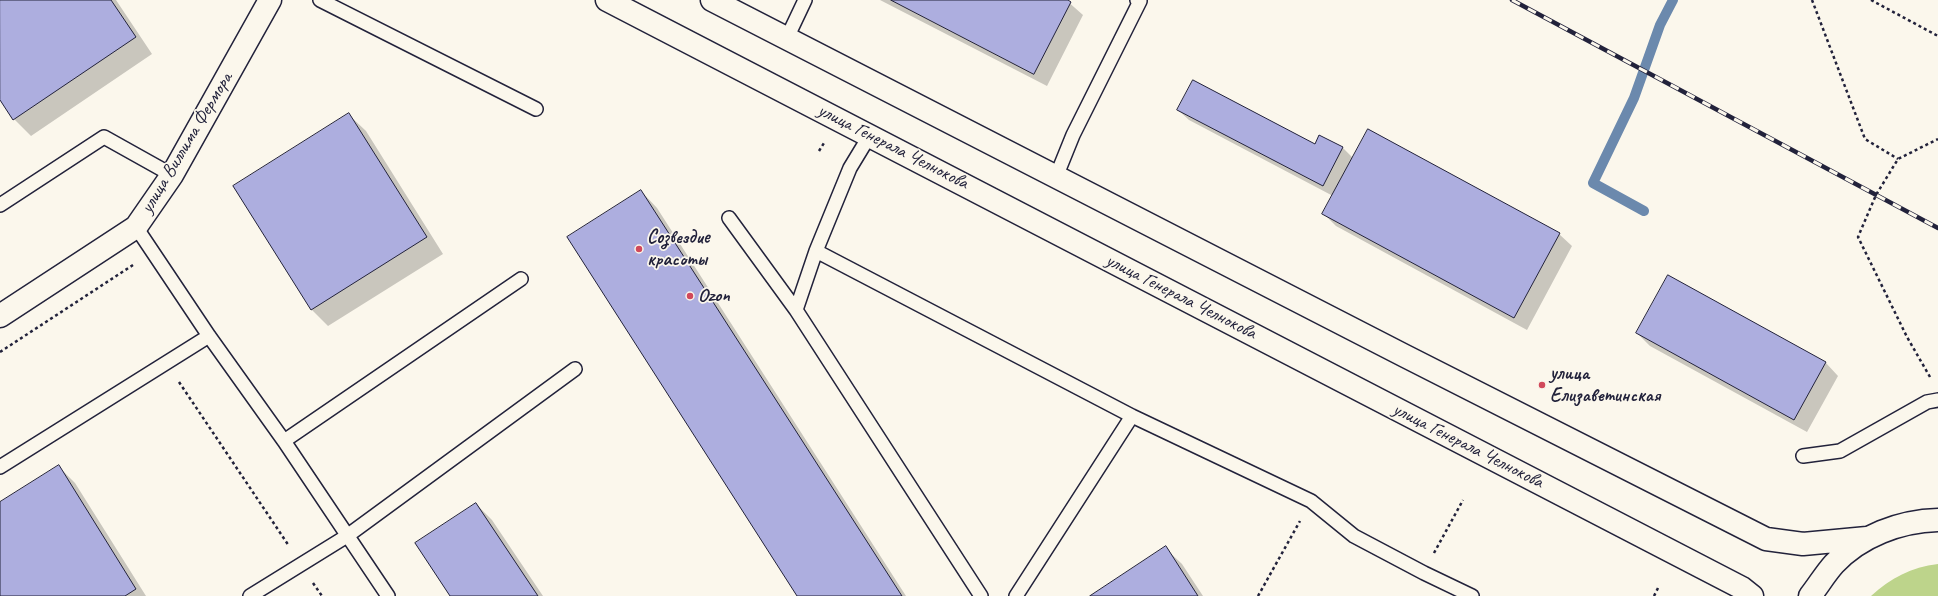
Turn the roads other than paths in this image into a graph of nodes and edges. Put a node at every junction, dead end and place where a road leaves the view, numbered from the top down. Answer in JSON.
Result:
{"nodes":[{"id":1,"x":270,"y":0,"type":"edge"},
{"id":2,"x":320,"y":0,"type":"edge"},
{"id":3,"x":607,"y":0,"type":"edge"},
{"id":4,"x":712,"y":0,"type":"edge"},
{"id":5,"x":806,"y":0,"type":"edge"},
{"id":6,"x":1137,"y":0,"type":"edge"},
{"id":7,"x":787,"y":38,"type":"junction"},
{"id":8,"x":536,"y":109,"type":"dead end"},
{"id":9,"x":870,"y":135,"type":"junction"},
{"id":10,"x":172,"y":175,"type":"junction"},
{"id":11,"x":1056,"y":177,"type":"junction"},
{"id":12,"x":0,"y":205,"type":"edge"},
{"id":13,"x":729,"y":218,"type":"dead end"},
{"id":14,"x":136,"y":227,"type":"junction"},
{"id":15,"x":816,"y":252,"type":"junction"},
{"id":16,"x":521,"y":279,"type":"dead end"},
{"id":17,"x":796,"y":310,"type":"junction"},
{"id":18,"x":0,"y":316,"type":"edge"},
{"id":19,"x":209,"y":336,"type":"junction"},
{"id":20,"x":575,"y":369,"type":"dead end"},
{"id":21,"x":1938,"y":400,"type":"edge"},
{"id":22,"x":1132,"y":416,"type":"junction"},
{"id":23,"x":284,"y":441,"type":"junction"},
{"id":24,"x":1803,"y":456,"type":"dead end"},
{"id":25,"x":0,"y":467,"type":"edge"},
{"id":26,"x":1938,"y":520,"type":"edge"},
{"id":27,"x":347,"y":536,"type":"junction"},
{"id":28,"x":1867,"y":538,"type":"junction"},
{"id":29,"x":250,"y":596,"type":"edge"},
{"id":30,"x":388,"y":596,"type":"edge"},
{"id":31,"x":981,"y":596,"type":"edge"},
{"id":32,"x":1016,"y":596,"type":"edge"},
{"id":33,"x":1472,"y":596,"type":"edge"},
{"id":34,"x":1752,"y":596,"type":"edge"},
{"id":35,"x":1810,"y":596,"type":"edge"}],
"edges":[{"from":1,"to":10,"type":"main road","name":"улица Виллима Фермора"},
{"from":2,"to":8,"type":"lane"},
{"from":3,"to":9,"type":"main road","name":"улица Генерала Челнокова"},
{"from":4,"to":7,"type":"main road"},
{"from":5,"to":7,"type":"lane"},
{"from":6,"to":11,"type":"lane"},
{"from":7,"to":11,"type":"main road"},
{"from":9,"to":15,"type":"lane"},
{"from":9,"to":34,"type":"main road","name":"улица Генерала Челнокова"},
{"from":10,"to":12,"type":"lane"},
{"from":10,"to":14,"type":"main road","name":"улица Виллима Фермора"},
{"from":11,"to":28,"type":"main road"},
{"from":13,"to":17,"type":"lane"},
{"from":14,"to":18,"type":"main road","name":"улица Виллима Фермора"},
{"from":14,"to":19,"type":"lane"},
{"from":15,"to":17,"type":"lane"},
{"from":15,"to":22,"type":"lane"},
{"from":16,"to":23,"type":"lane"},
{"from":17,"to":31,"type":"lane"},
{"from":19,"to":23,"type":"lane"},
{"from":19,"to":25,"type":"lane"},
{"from":20,"to":27,"type":"lane"},
{"from":21,"to":24,"type":"lane"},
{"from":22,"to":32,"type":"lane"},
{"from":22,"to":33,"type":"lane"},
{"from":23,"to":27,"type":"lane"},
{"from":26,"to":28,"type":"main road"},
{"from":27,"to":29,"type":"lane"},
{"from":27,"to":30,"type":"lane"},
{"from":28,"to":35,"type":"main road"}]}
